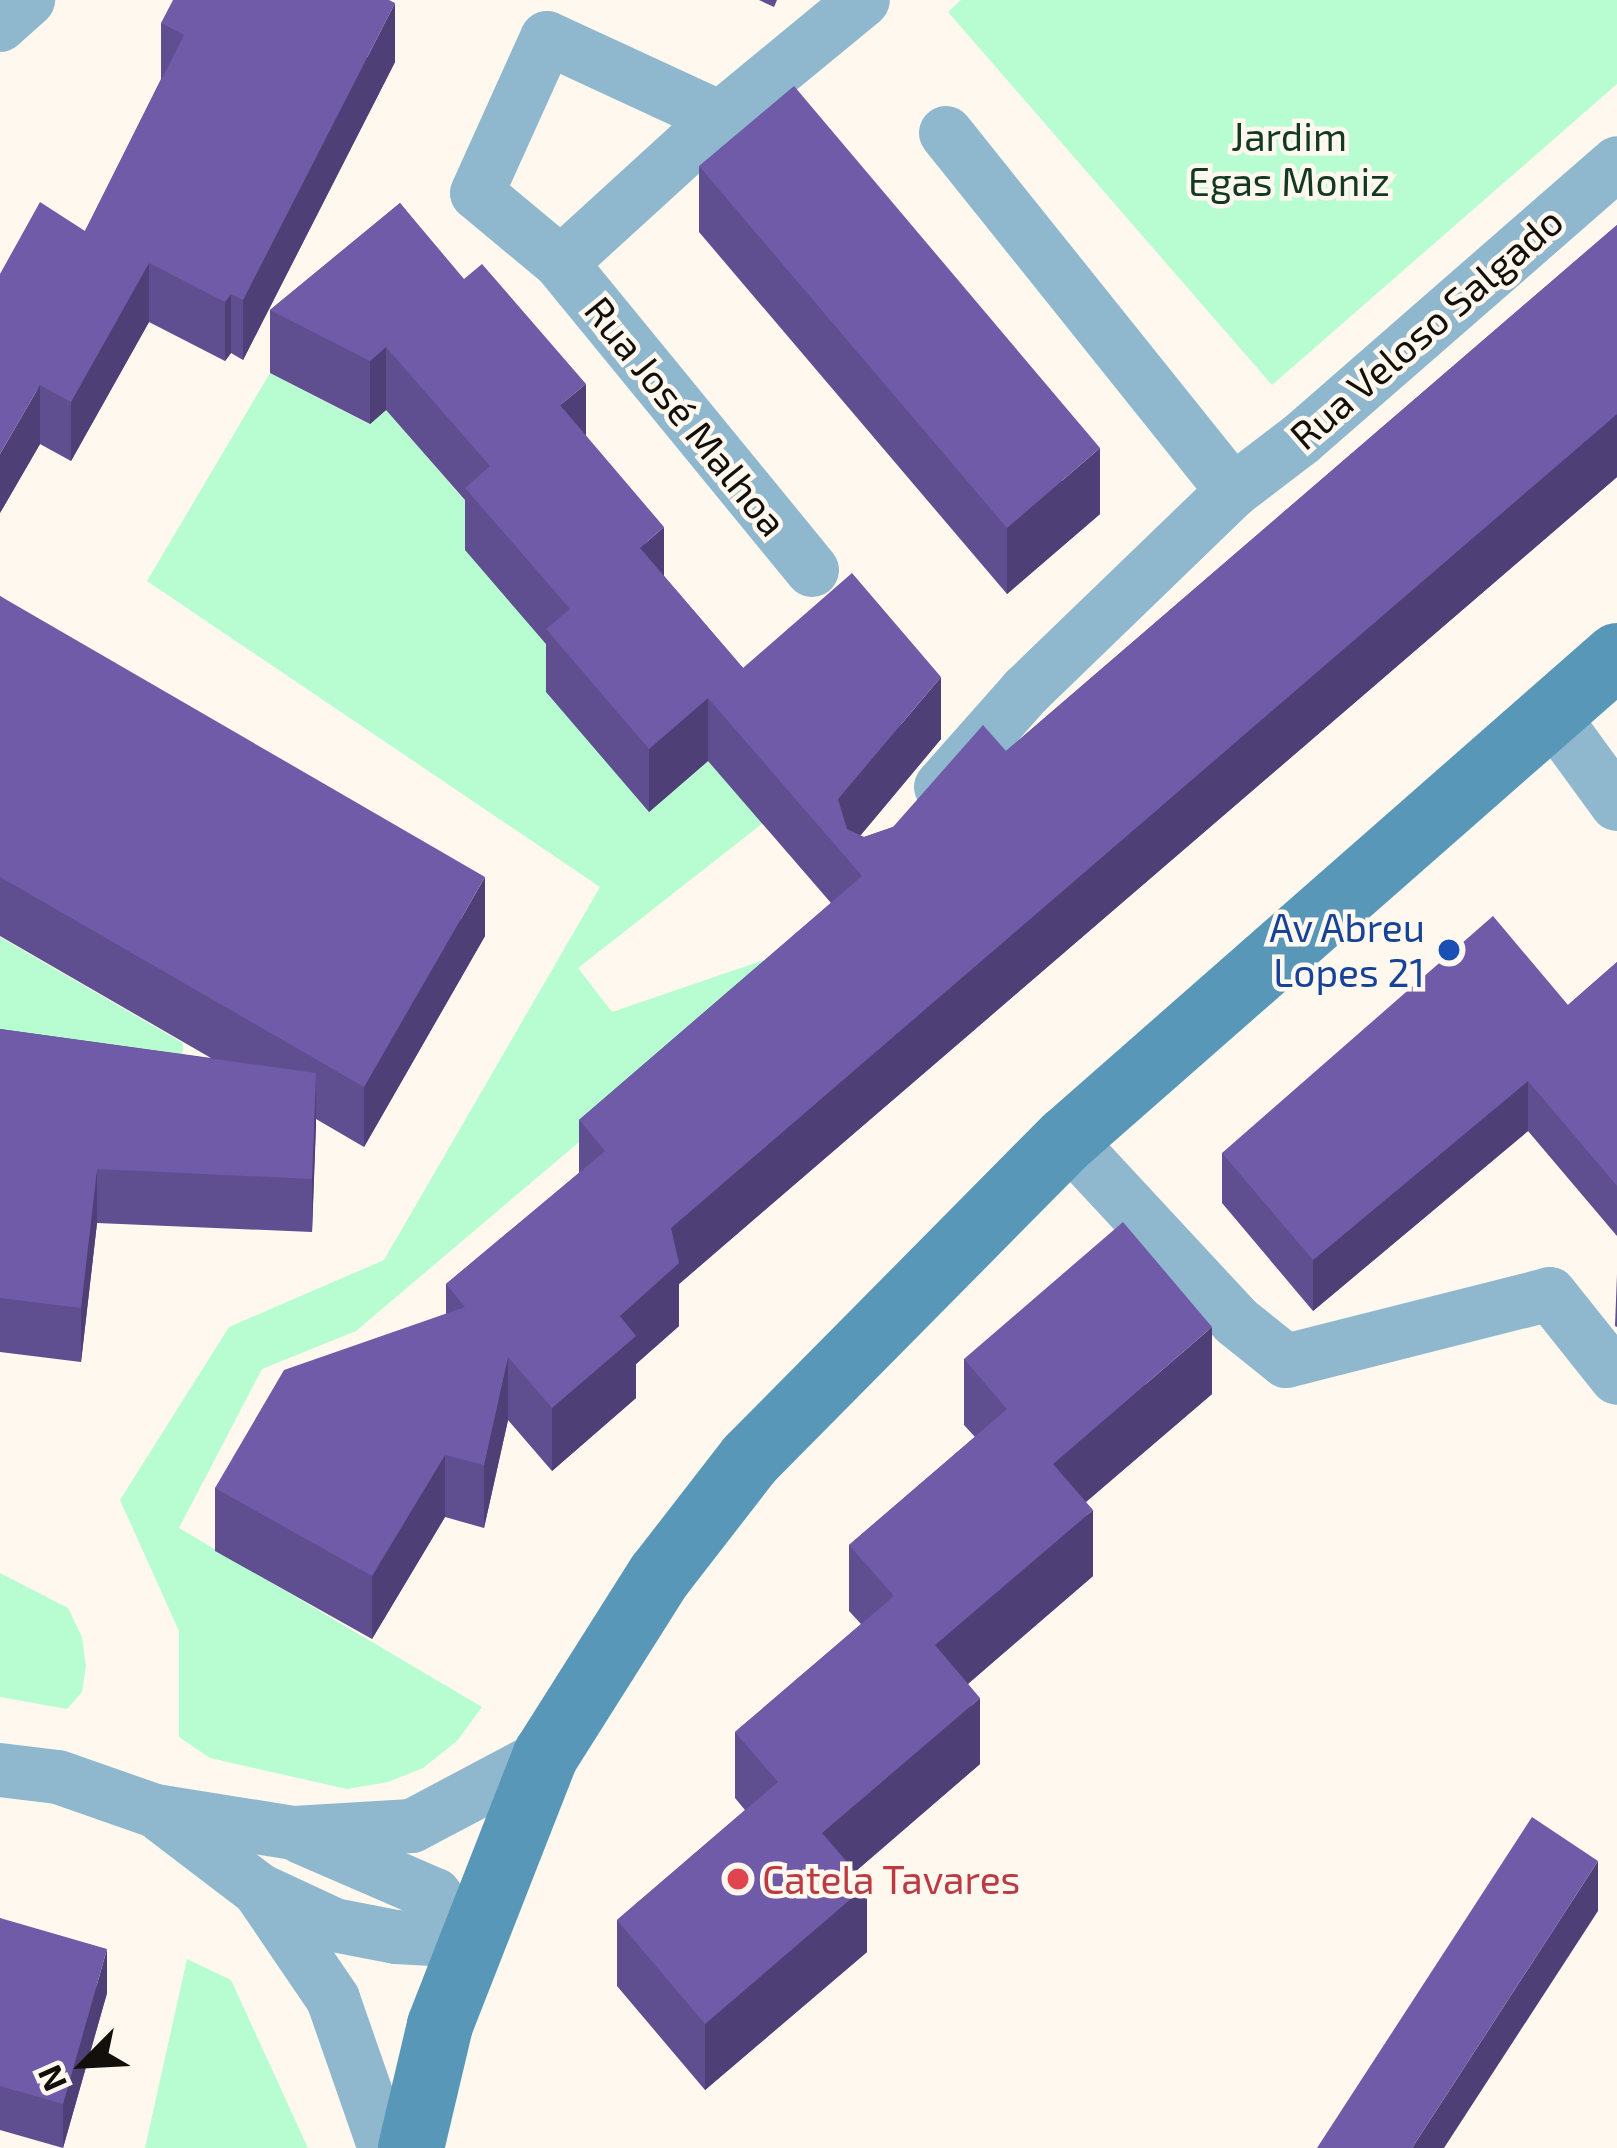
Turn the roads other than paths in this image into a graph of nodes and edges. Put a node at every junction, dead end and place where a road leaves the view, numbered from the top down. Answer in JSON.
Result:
{"nodes":[{"id":1,"x":28,"y":0,"type":"edge"},
{"id":2,"x":863,"y":0,"type":"edge"},
{"id":3,"x":0,"y":25,"type":"edge"},
{"id":4,"x":720,"y":118,"type":"junction"},
{"id":5,"x":946,"y":133,"type":"dead end"},
{"id":6,"x":1617,"y":163,"type":"edge"},
{"id":7,"x":561,"y":263,"type":"junction"},
{"id":8,"x":1233,"y":491,"type":"junction"},
{"id":9,"x":812,"y":570,"type":"dead end"},
{"id":10,"x":1617,"y":656,"type":"edge"},
{"id":11,"x":1552,"y":715,"type":"junction"},
{"id":12,"x":1617,"y":803,"type":"edge"},
{"id":13,"x":900,"y":833,"type":"edge"},
{"id":14,"x":1067,"y":1139,"type":"junction"},
{"id":15,"x":1617,"y":1378,"type":"edge"},
{"id":16,"x":546,"y":1755,"type":"junction"},
{"id":17,"x":0,"y":1770,"type":"edge"},
{"id":18,"x":155,"y":1811,"type":"junction"},
{"id":19,"x":294,"y":1833,"type":"junction"},
{"id":20,"x":259,"y":1890,"type":"junction"},
{"id":21,"x":469,"y":1941,"type":"junction"},
{"id":22,"x":385,"y":2148,"type":"edge"},
{"id":23,"x":411,"y":2148,"type":"edge"}],
"edges":[{"from":1,"to":3,"type":"street"},
{"from":2,"to":4,"type":"street","name":"Rua José Malhoa"},
{"from":4,"to":7,"type":"street","name":"Rua José Malhoa"},
{"from":4,"to":7,"type":"street","name":"Rua José Malhoa"},
{"from":5,"to":8,"type":"street"},
{"from":6,"to":8,"type":"street","name":"Rua Veloso Salgado"},
{"from":7,"to":9,"type":"street","name":"Rua José Malhoa"},
{"from":8,"to":13,"type":"street","name":"Rua Veloso Salgado"},
{"from":10,"to":11,"type":"main road"},
{"from":11,"to":12,"type":"street"},
{"from":11,"to":14,"type":"main road"},
{"from":14,"to":15,"type":"street"},
{"from":14,"to":16,"type":"main road"},
{"from":16,"to":19,"type":"street"},
{"from":16,"to":21,"type":"main road"},
{"from":17,"to":18,"type":"street"},
{"from":18,"to":19,"type":"street"},
{"from":18,"to":20,"type":"street"},
{"from":19,"to":21,"type":"street"},
{"from":20,"to":21,"type":"street"},
{"from":20,"to":22,"type":"street"},
{"from":21,"to":23,"type":"main road"}]}
